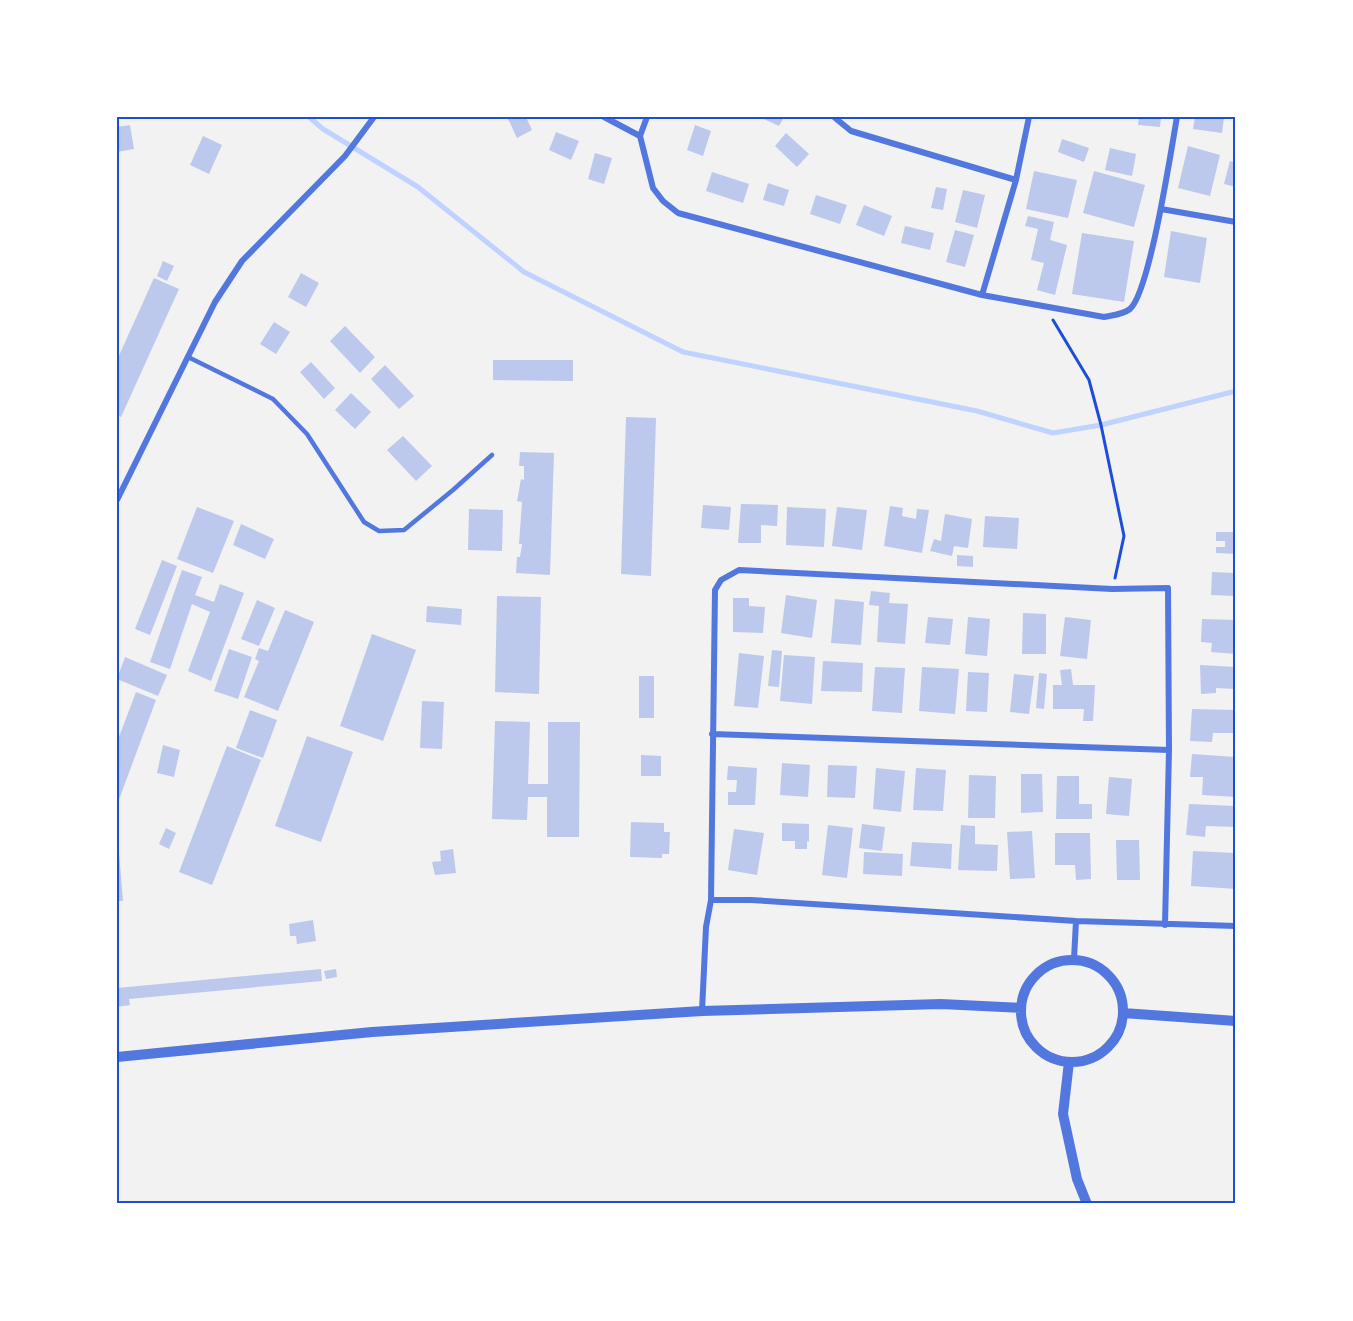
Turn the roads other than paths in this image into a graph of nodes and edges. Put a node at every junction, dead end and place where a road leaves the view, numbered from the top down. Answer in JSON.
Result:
{"nodes":[{"id":1,"x":374,"y":117,"type":"edge"},
{"id":2,"x":604,"y":117,"type":"edge"},
{"id":3,"x":647,"y":117,"type":"edge"},
{"id":4,"x":834,"y":117,"type":"edge"},
{"id":5,"x":1029,"y":117,"type":"edge"},
{"id":6,"x":1177,"y":117,"type":"edge"},
{"id":7,"x":640,"y":136,"type":"junction"},
{"id":8,"x":1016,"y":180,"type":"junction"},
{"id":9,"x":1161,"y":209,"type":"junction"},
{"id":10,"x":1236,"y":222,"type":"edge"},
{"id":11,"x":982,"y":295,"type":"junction"},
{"id":12,"x":188,"y":357,"type":"junction"},
{"id":13,"x":492,"y":454,"type":"dead end"},
{"id":14,"x":117,"y":500,"type":"edge"},
{"id":15,"x":712,"y":734,"type":"junction"},
{"id":16,"x":1169,"y":750,"type":"junction"},
{"id":17,"x":711,"y":900,"type":"junction"},
{"id":18,"x":1076,"y":921,"type":"junction"},
{"id":19,"x":1165,"y":925,"type":"junction"},
{"id":20,"x":1236,"y":926,"type":"edge"},
{"id":21,"x":1074,"y":959,"type":"junction"},
{"id":22,"x":1021,"y":1008,"type":"junction"},
{"id":23,"x":702,"y":1011,"type":"junction"},
{"id":24,"x":1123,"y":1013,"type":"junction"},
{"id":25,"x":1236,"y":1021,"type":"edge"},
{"id":26,"x":117,"y":1058,"type":"edge"},
{"id":27,"x":1069,"y":1062,"type":"junction"},
{"id":28,"x":1087,"y":1204,"type":"edge"}],
"edges":[{"from":1,"to":12,"type":"street"},
{"from":2,"to":7,"type":"street"},
{"from":3,"to":7,"type":"street"},
{"from":4,"to":8,"type":"street"},
{"from":5,"to":8,"type":"street"},
{"from":6,"to":9,"type":"street"},
{"from":7,"to":11,"type":"street"},
{"from":8,"to":11,"type":"street"},
{"from":9,"to":10,"type":"street"},
{"from":9,"to":11,"type":"street"},
{"from":12,"to":13,"type":"lane"},
{"from":12,"to":14,"type":"street"},
{"from":15,"to":16,"type":"street"},
{"from":15,"to":16,"type":"street"},
{"from":15,"to":17,"type":"street"},
{"from":16,"to":19,"type":"street"},
{"from":17,"to":18,"type":"street"},
{"from":17,"to":23,"type":"street"},
{"from":18,"to":19,"type":"street"},
{"from":18,"to":21,"type":"street"},
{"from":19,"to":20,"type":"street"},
{"from":21,"to":22,"type":"street"},
{"from":21,"to":24,"type":"street"},
{"from":22,"to":23,"type":"street"},
{"from":22,"to":27,"type":"street"},
{"from":23,"to":26,"type":"street"},
{"from":24,"to":25,"type":"street"},
{"from":24,"to":27,"type":"street"},
{"from":27,"to":28,"type":"street"}]}
